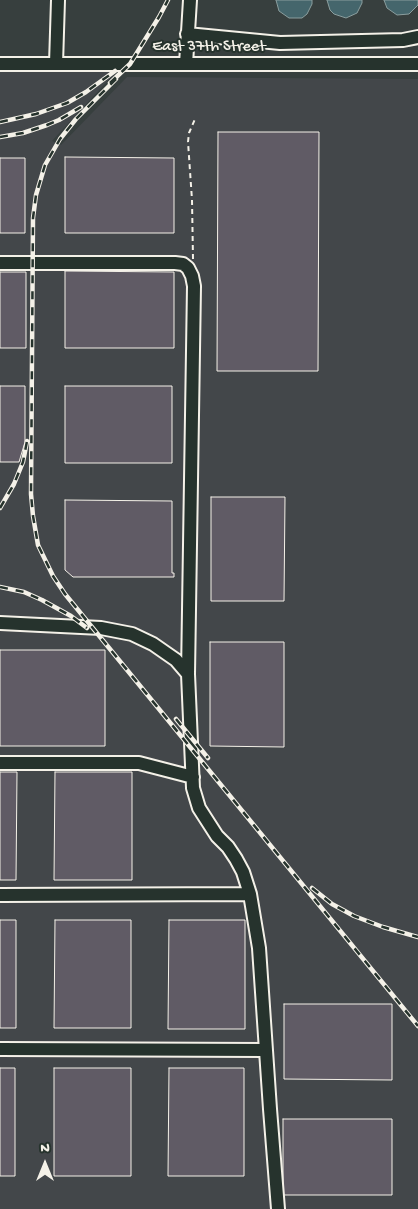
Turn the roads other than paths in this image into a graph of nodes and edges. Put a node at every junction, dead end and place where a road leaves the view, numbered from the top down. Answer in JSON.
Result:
{"nodes":[{"id":1,"x":58,"y":0,"type":"edge"},
{"id":2,"x":190,"y":0,"type":"edge"},
{"id":3,"x":187,"y":34,"type":"junction"},
{"id":4,"x":418,"y":38,"type":"edge"},
{"id":5,"x":0,"y":64,"type":"edge"},
{"id":6,"x":56,"y":64,"type":"junction"},
{"id":7,"x":186,"y":64,"type":"junction"},
{"id":8,"x":418,"y":64,"type":"edge"},
{"id":9,"x":0,"y":263,"type":"edge"},
{"id":10,"x":0,"y":623,"type":"edge"},
{"id":11,"x":188,"y":674,"type":"junction"},
{"id":12,"x":0,"y":764,"type":"edge"},
{"id":13,"x":193,"y":777,"type":"junction"},
{"id":14,"x":250,"y":894,"type":"junction"},
{"id":15,"x":0,"y":895,"type":"edge"},
{"id":16,"x":0,"y":1049,"type":"edge"},
{"id":17,"x":266,"y":1050,"type":"junction"},
{"id":18,"x":278,"y":1209,"type":"edge"}],
"edges":[{"from":1,"to":6,"type":"street"},
{"from":2,"to":3,"type":"street"},
{"from":3,"to":4,"type":"street"},
{"from":3,"to":7,"type":"street"},
{"from":5,"to":6,"type":"street","name":"East 37th Street"},
{"from":6,"to":7,"type":"street","name":"East 37th Street"},
{"from":7,"to":8,"type":"street","name":"East 37th Street"},
{"from":9,"to":11,"type":"street"},
{"from":10,"to":11,"type":"street"},
{"from":11,"to":13,"type":"street"},
{"from":12,"to":13,"type":"street"},
{"from":13,"to":14,"type":"street"},
{"from":14,"to":15,"type":"street"},
{"from":14,"to":17,"type":"street"},
{"from":16,"to":17,"type":"street"},
{"from":17,"to":18,"type":"street"}]}
